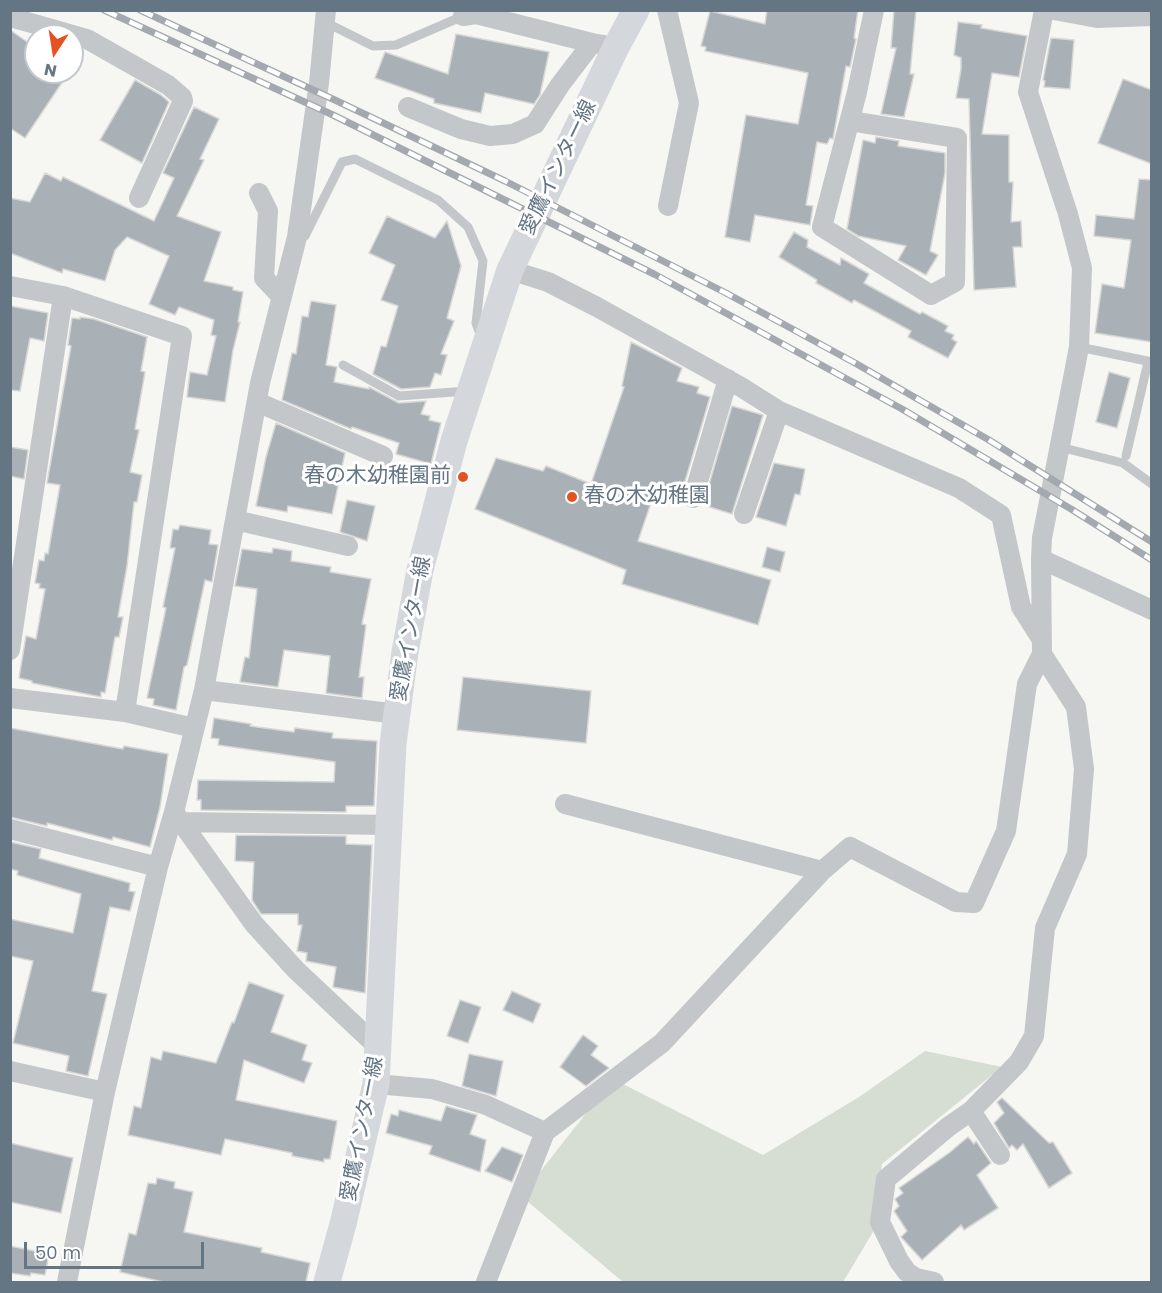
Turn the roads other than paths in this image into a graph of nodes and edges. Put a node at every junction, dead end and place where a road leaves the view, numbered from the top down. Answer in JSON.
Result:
{"nodes":[{"id":1,"x":636,"y":10,"type":"edge"},
{"id":2,"x":667,"y":10,"type":"edge"},
{"id":3,"x":874,"y":10,"type":"edge"},
{"id":4,"x":1044,"y":10,"type":"edge"},
{"id":5,"x":1054,"y":10,"type":"edge"},
{"id":6,"x":1152,"y":15,"type":"edge"},
{"id":7,"x":326,"y":16,"type":"edge"},
{"id":8,"x":463,"y":16,"type":"joint"},
{"id":9,"x":10,"y":17,"type":"edge"},
{"id":10,"x":604,"y":45,"type":"junction"},
{"id":11,"x":408,"y":107,"type":"dead end"},
{"id":12,"x":850,"y":121,"type":"junction"},
{"id":13,"x":259,"y":193,"type":"dead end"},
{"id":14,"x":140,"y":198,"type":"dead end"},
{"id":15,"x":668,"y":206,"type":"dead end"},
{"id":16,"x":297,"y":237,"type":"junction"},
{"id":17,"x":510,"y":270,"type":"junction"},
{"id":18,"x":10,"y":286,"type":"edge"},
{"id":19,"x":63,"y":296,"type":"junction"},
{"id":20,"x":282,"y":297,"type":"junction"},
{"id":21,"x":1079,"y":347,"type":"junction"},
{"id":22,"x":484,"y":348,"type":"junction"},
{"id":23,"x":1150,"y":362,"type":"edge"},
{"id":24,"x":343,"y":365,"type":"dead end"},
{"id":25,"x":728,"y":379,"type":"junction"},
{"id":26,"x":470,"y":390,"type":"junction"},
{"id":27,"x":257,"y":402,"type":"junction"},
{"id":28,"x":779,"y":411,"type":"junction"},
{"id":29,"x":1060,"y":447,"type":"junction"},
{"id":30,"x":383,"y":456,"type":"dead end"},
{"id":31,"x":1126,"y":456,"type":"dead end"},
{"id":32,"x":1152,"y":484,"type":"edge"},
{"id":33,"x":693,"y":498,"type":"dead end"},
{"id":34,"x":744,"y":514,"type":"dead end"},
{"id":35,"x":235,"y":520,"type":"junction"},
{"id":36,"x":348,"y":546,"type":"dead end"},
{"id":37,"x":1041,"y":559,"type":"junction"},
{"id":38,"x":1152,"y":610,"type":"edge"},
{"id":39,"x":1042,"y":647,"type":"junction"},
{"id":40,"x":10,"y":650,"type":"edge"},
{"id":41,"x":204,"y":690,"type":"junction"},
{"id":42,"x":10,"y":698,"type":"edge"},
{"id":43,"x":125,"y":711,"type":"junction"},
{"id":44,"x":397,"y":714,"type":"junction"},
{"id":45,"x":194,"y":728,"type":"junction"},
{"id":46,"x":566,"y":804,"type":"dead end"},
{"id":47,"x":178,"y":817,"type":"junction"},
{"id":48,"x":388,"y":825,"type":"junction"},
{"id":49,"x":10,"y":829,"type":"edge"},
{"id":50,"x":158,"y":867,"type":"junction"},
{"id":51,"x":822,"y":871,"type":"junction"},
{"id":52,"x":379,"y":1048,"type":"junction"},
{"id":53,"x":10,"y":1071,"type":"edge"},
{"id":54,"x":376,"y":1084,"type":"junction"},
{"id":55,"x":105,"y":1092,"type":"junction"},
{"id":56,"x":971,"y":1111,"type":"junction"},
{"id":57,"x":545,"y":1132,"type":"junction"},
{"id":58,"x":1000,"y":1155,"type":"dead end"},
{"id":59,"x":67,"y":1282,"type":"edge"},
{"id":60,"x":327,"y":1282,"type":"edge"},
{"id":61,"x":486,"y":1282,"type":"edge"},
{"id":62,"x":934,"y":1282,"type":"edge"}],
"edges":[{"from":1,"to":10,"type":"main road","name":"愛鷹インター線"},
{"from":2,"to":15,"type":"street"},
{"from":3,"to":12,"type":"street"},
{"from":4,"to":21,"type":"street"},
{"from":5,"to":6,"type":"street"},
{"from":7,"to":8,"type":"lane"},
{"from":7,"to":16,"type":"street"},
{"from":8,"to":10,"type":"street"},
{"from":9,"to":14,"type":"street"},
{"from":10,"to":11,"type":"street"},
{"from":10,"to":17,"type":"main road","name":"愛鷹インター線"},
{"from":12,"to":12,"type":"street"},
{"from":13,"to":20,"type":"street"},
{"from":16,"to":20,"type":"street"},
{"from":16,"to":22,"type":"lane"},
{"from":17,"to":22,"type":"main road","name":"愛鷹インター線"},
{"from":17,"to":25,"type":"street"},
{"from":18,"to":19,"type":"street"},
{"from":19,"to":40,"type":"street"},
{"from":19,"to":43,"type":"street"},
{"from":20,"to":27,"type":"street"},
{"from":21,"to":23,"type":"lane"},
{"from":21,"to":29,"type":"street"},
{"from":22,"to":26,"type":"main road","name":"愛鷹インター線"},
{"from":23,"to":31,"type":"lane"},
{"from":24,"to":26,"type":"lane"},
{"from":25,"to":28,"type":"street"},
{"from":25,"to":33,"type":"street"},
{"from":26,"to":44,"type":"main road","name":"愛鷹インター線"},
{"from":27,"to":30,"type":"street"},
{"from":27,"to":35,"type":"street"},
{"from":28,"to":34,"type":"street"},
{"from":28,"to":39,"type":"street"},
{"from":29,"to":32,"type":"lane"},
{"from":29,"to":37,"type":"street"},
{"from":35,"to":36,"type":"street"},
{"from":35,"to":41,"type":"street"},
{"from":37,"to":38,"type":"street"},
{"from":37,"to":39,"type":"street"},
{"from":39,"to":51,"type":"street"},
{"from":39,"to":56,"type":"street"},
{"from":41,"to":44,"type":"street"},
{"from":41,"to":45,"type":"street"},
{"from":42,"to":43,"type":"street"},
{"from":43,"to":45,"type":"street"},
{"from":44,"to":48,"type":"main road","name":"愛鷹インター線"},
{"from":45,"to":47,"type":"street"},
{"from":46,"to":51,"type":"street"},
{"from":47,"to":48,"type":"street"},
{"from":47,"to":50,"type":"street"},
{"from":47,"to":52,"type":"street"},
{"from":48,"to":52,"type":"main road","name":"愛鷹インター線"},
{"from":49,"to":50,"type":"street"},
{"from":50,"to":55,"type":"street"},
{"from":51,"to":57,"type":"street"},
{"from":52,"to":54,"type":"main road","name":"愛鷹インター線"},
{"from":53,"to":55,"type":"street"},
{"from":54,"to":57,"type":"street"},
{"from":54,"to":60,"type":"main road","name":"愛鷹インター線"},
{"from":55,"to":59,"type":"street"},
{"from":56,"to":58,"type":"street"},
{"from":56,"to":62,"type":"street"},
{"from":57,"to":61,"type":"street"}]}
